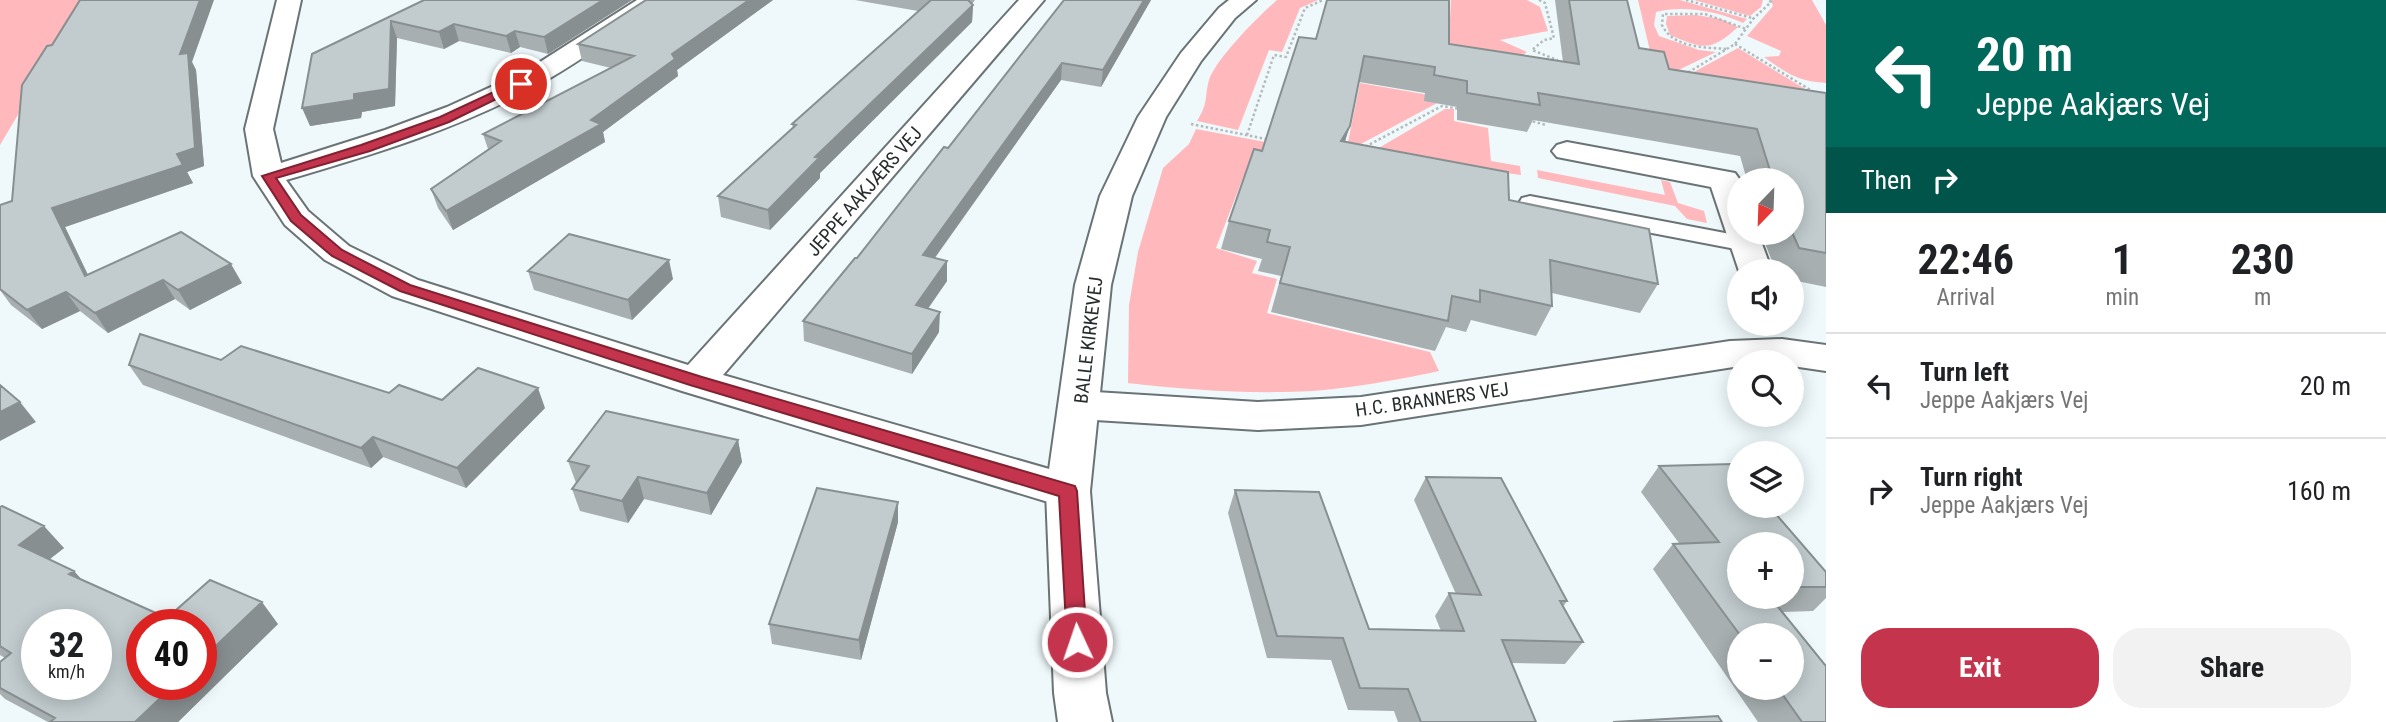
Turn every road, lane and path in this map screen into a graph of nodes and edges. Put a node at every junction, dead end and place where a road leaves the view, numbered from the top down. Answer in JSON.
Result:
{"nodes":[{"id":1,"x":289,"y":0,"type":"edge"},
{"id":2,"x":653,"y":0,"type":"edge"},
{"id":3,"x":1032,"y":0,"type":"edge"},
{"id":4,"x":1244,"y":0,"type":"edge"},
{"id":5,"x":1323,"y":0,"type":"edge"},
{"id":6,"x":1539,"y":0,"type":"edge"},
{"id":7,"x":1686,"y":0,"type":"edge"},
{"id":8,"x":1769,"y":0,"type":"edge"},
{"id":9,"x":1753,"y":19,"type":"junction"},
{"id":10,"x":1746,"y":29,"type":"junction"},
{"id":11,"x":1735,"y":44,"type":"junction"},
{"id":12,"x":1727,"y":49,"type":"junction"},
{"id":13,"x":1559,"y":69,"type":"edge"},
{"id":14,"x":1676,"y":79,"type":"edge"},
{"id":15,"x":1821,"y":99,"type":"edge"},
{"id":16,"x":1467,"y":110,"type":"edge"},
{"id":17,"x":1152,"y":117,"type":"junction"},
{"id":18,"x":1518,"y":119,"type":"edge"},
{"id":19,"x":1247,"y":135,"type":"junction"},
{"id":20,"x":1279,"y":142,"type":"edge"},
{"id":21,"x":1567,"y":151,"type":"joint"},
{"id":22,"x":1349,"y":155,"type":"edge"},
{"id":23,"x":268,"y":176,"type":"junction"},
{"id":24,"x":1727,"y":189,"type":"edge"},
{"id":25,"x":1530,"y":203,"type":"edge"},
{"id":26,"x":1727,"y":241,"type":"edge"},
{"id":27,"x":1777,"y":338,"type":"edge"},
{"id":28,"x":1826,"y":358,"type":"edge"},
{"id":29,"x":696,"y":381,"type":"junction"},
{"id":30,"x":1079,"y":405,"type":"junction"},
{"id":31,"x":1068,"y":491,"type":"junction"},
{"id":32,"x":1085,"y":722,"type":"edge"}],
"edges":[{"from":1,"to":23,"type":"street"},
{"from":2,"to":23,"type":"street"},
{"from":3,"to":29,"type":"street","name":"JEPPE AAKJÆRS VEJ"},
{"from":4,"to":17,"type":"street","name":"BALLE KIRKEVEJ"},
{"from":5,"to":19,"type":"path"},
{"from":6,"to":13,"type":"path"},
{"from":7,"to":9,"type":"path"},
{"from":8,"to":9,"type":"path"},
{"from":9,"to":10,"type":"path"},
{"from":10,"to":11,"type":"path"},
{"from":10,"to":12,"type":"path"},
{"from":11,"to":12,"type":"path"},
{"from":11,"to":15,"type":"path"},
{"from":12,"to":14,"type":"path"},
{"from":16,"to":22,"type":"path"},
{"from":17,"to":19,"type":"path"},
{"from":17,"to":30,"type":"street","name":"BALLE KIRKEVEJ"},
{"from":18,"to":21,"type":"path"},
{"from":19,"to":20,"type":"path"},
{"from":21,"to":24,"type":"street"},
{"from":23,"to":29,"type":"street"},
{"from":25,"to":26,"type":"lane"},
{"from":27,"to":28,"type":"street","name":"H.C. BRANNERS VEJ"},
{"from":27,"to":30,"type":"street","name":"H.C. BRANNERS VEJ"},
{"from":29,"to":31,"type":"street"},
{"from":30,"to":31,"type":"street","name":"BALLE KIRKEVEJ"},
{"from":31,"to":32,"type":"street","name":"BALLE KIRKEVEJ"}]}
